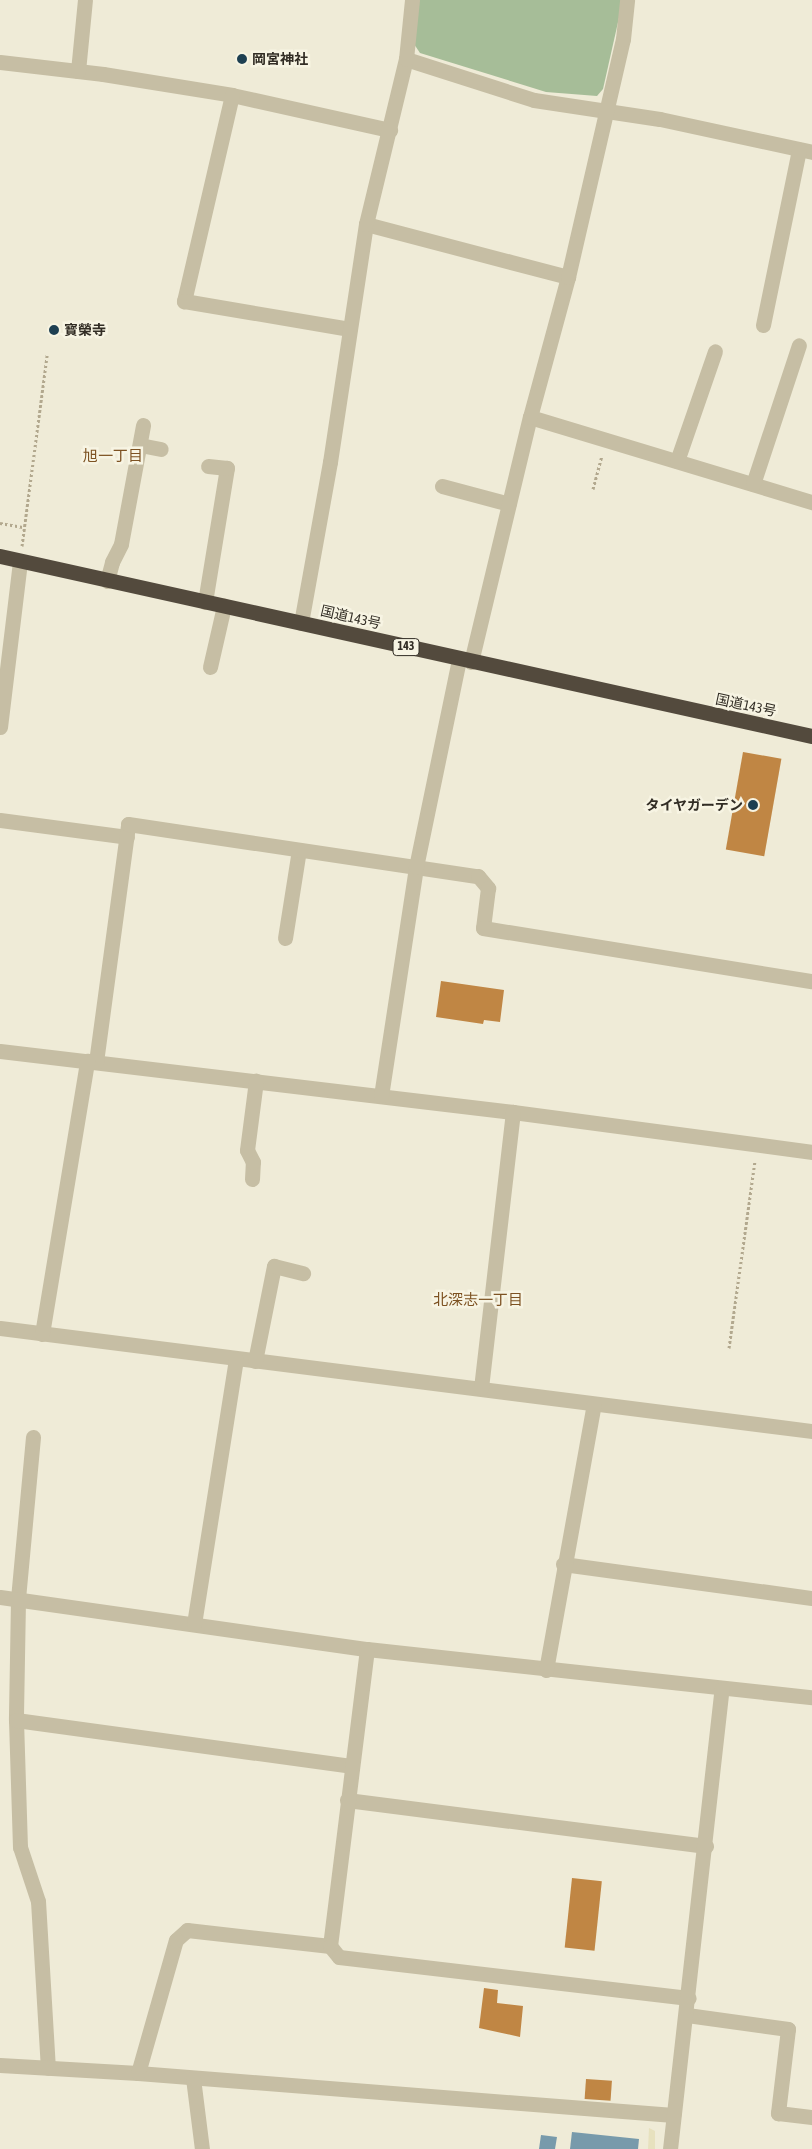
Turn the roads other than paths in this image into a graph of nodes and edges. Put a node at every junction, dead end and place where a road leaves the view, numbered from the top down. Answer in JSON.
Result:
{"nodes":[{"id":1,"x":85,"y":0,"type":"edge"},
{"id":2,"x":412,"y":0,"type":"edge"},
{"id":3,"x":628,"y":0,"type":"edge"},
{"id":4,"x":406,"y":59,"type":"junction"},
{"id":5,"x":0,"y":62,"type":"edge"},
{"id":6,"x":78,"y":71,"type":"junction"},
{"id":7,"x":232,"y":95,"type":"junction"},
{"id":8,"x":607,"y":109,"type":"junction"},
{"id":9,"x":390,"y":130,"type":"junction"},
{"id":10,"x":806,"y":151,"type":"edge"},
{"id":11,"x":366,"y":224,"type":"junction"},
{"id":12,"x":568,"y":277,"type":"junction"},
{"id":13,"x":763,"y":325,"type":"dead end"},
{"id":14,"x":350,"y":329,"type":"junction"},
{"id":15,"x":799,"y":345,"type":"dead end"},
{"id":16,"x":715,"y":350,"type":"dead end"},
{"id":17,"x":530,"y":417,"type":"junction"},
{"id":18,"x":143,"y":425,"type":"dead end"},
{"id":19,"x":140,"y":445,"type":"junction"},
{"id":20,"x":161,"y":449,"type":"dead end"},
{"id":21,"x":677,"y":461,"type":"junction"},
{"id":22,"x":208,"y":466,"type":"dead end"},
{"id":23,"x":752,"y":484,"type":"junction"},
{"id":24,"x":442,"y":486,"type":"dead end"},
{"id":25,"x":812,"y":502,"type":"edge"},
{"id":26,"x":510,"y":504,"type":"junction"},
{"id":27,"x":0,"y":556,"type":"edge"},
{"id":28,"x":20,"y":561,"type":"junction"},
{"id":29,"x":107,"y":581,"type":"junction"},
{"id":30,"x":205,"y":602,"type":"junction"},
{"id":31,"x":224,"y":606,"type":"junction"},
{"id":32,"x":301,"y":623,"type":"junction"},
{"id":33,"x":4,"y":655,"type":"edge"},
{"id":34,"x":465,"y":661,"type":"junction"},
{"id":35,"x":210,"y":667,"type":"dead end"},
{"id":36,"x":2,"y":693,"type":"edge"},
{"id":37,"x":0,"y":727,"type":"edge"},
{"id":38,"x":812,"y":736,"type":"edge"},
{"id":39,"x":0,"y":820,"type":"edge"},
{"id":40,"x":127,"y":837,"type":"junction"},
{"id":41,"x":299,"y":850,"type":"junction"},
{"id":42,"x":416,"y":867,"type":"junction"},
{"id":43,"x":285,"y":938,"type":"dead end"},
{"id":44,"x":812,"y":981,"type":"edge"},
{"id":45,"x":0,"y":1051,"type":"edge"},
{"id":46,"x":91,"y":1061,"type":"junction"},
{"id":47,"x":256,"y":1081,"type":"junction"},
{"id":48,"x":381,"y":1096,"type":"junction"},
{"id":49,"x":513,"y":1112,"type":"junction"},
{"id":50,"x":812,"y":1152,"type":"edge"},
{"id":51,"x":252,"y":1179,"type":"dead end"},
{"id":52,"x":302,"y":1273,"type":"dead end"},
{"id":53,"x":0,"y":1328,"type":"edge"},
{"id":54,"x":42,"y":1334,"type":"junction"},
{"id":55,"x":236,"y":1359,"type":"junction"},
{"id":56,"x":255,"y":1361,"type":"junction"},
{"id":57,"x":481,"y":1388,"type":"junction"},
{"id":58,"x":594,"y":1404,"type":"junction"},
{"id":59,"x":812,"y":1431,"type":"edge"},
{"id":60,"x":33,"y":1438,"type":"dead end"},
{"id":61,"x":563,"y":1564,"type":"junction"},
{"id":62,"x":0,"y":1597,"type":"edge"},
{"id":63,"x":812,"y":1598,"type":"edge"},
{"id":64,"x":18,"y":1600,"type":"junction"},
{"id":65,"x":194,"y":1624,"type":"junction"},
{"id":66,"x":367,"y":1649,"type":"junction"},
{"id":67,"x":546,"y":1670,"type":"junction"},
{"id":68,"x":722,"y":1689,"type":"junction"},
{"id":69,"x":812,"y":1697,"type":"edge"},
{"id":70,"x":16,"y":1720,"type":"junction"},
{"id":71,"x":350,"y":1766,"type":"junction"},
{"id":72,"x":347,"y":1800,"type":"junction"},
{"id":73,"x":706,"y":1846,"type":"junction"},
{"id":74,"x":330,"y":1946,"type":"junction"},
{"id":75,"x":689,"y":1998,"type":"junction"},
{"id":76,"x":687,"y":2015,"type":"junction"},
{"id":77,"x":0,"y":2066,"type":"edge"},
{"id":78,"x":48,"y":2068,"type":"junction"},
{"id":79,"x":138,"y":2073,"type":"junction"},
{"id":80,"x":193,"y":2078,"type":"junction"},
{"id":81,"x":674,"y":2116,"type":"junction"},
{"id":82,"x":812,"y":2117,"type":"edge"},
{"id":83,"x":202,"y":2149,"type":"edge"},
{"id":84,"x":670,"y":2149,"type":"edge"}],
"edges":[{"from":1,"to":6,"type":"street"},
{"from":2,"to":4,"type":"street"},
{"from":3,"to":8,"type":"street"},
{"from":4,"to":8,"type":"street"},
{"from":4,"to":9,"type":"street"},
{"from":5,"to":6,"type":"street"},
{"from":6,"to":7,"type":"street"},
{"from":7,"to":9,"type":"street"},
{"from":7,"to":14,"type":"street"},
{"from":8,"to":10,"type":"street"},
{"from":8,"to":12,"type":"street"},
{"from":9,"to":11,"type":"street"},
{"from":10,"to":13,"type":"street"},
{"from":11,"to":12,"type":"street"},
{"from":11,"to":14,"type":"street"},
{"from":12,"to":17,"type":"street"},
{"from":14,"to":32,"type":"street"},
{"from":15,"to":23,"type":"street"},
{"from":16,"to":21,"type":"street"},
{"from":17,"to":21,"type":"street"},
{"from":17,"to":26,"type":"street"},
{"from":18,"to":19,"type":"street"},
{"from":19,"to":20,"type":"street"},
{"from":19,"to":29,"type":"street"},
{"from":21,"to":23,"type":"street"},
{"from":22,"to":30,"type":"street"},
{"from":23,"to":25,"type":"street"},
{"from":24,"to":26,"type":"street"},
{"from":26,"to":34,"type":"street"},
{"from":27,"to":28,"type":"highway","name":"国道143号","number":"143"},
{"from":28,"to":29,"type":"highway","name":"国道143号","number":"143"},
{"from":28,"to":33,"type":"street"},
{"from":29,"to":30,"type":"highway","name":"国道143号","number":"143"},
{"from":30,"to":31,"type":"highway","name":"国道143号","number":"143"},
{"from":31,"to":32,"type":"highway","name":"国道143号","number":"143"},
{"from":31,"to":35,"type":"street"},
{"from":32,"to":34,"type":"highway","name":"国道143号","number":"143"},
{"from":33,"to":36,"type":"street"},
{"from":34,"to":38,"type":"highway","name":"国道143号","number":"143"},
{"from":34,"to":42,"type":"street"},
{"from":36,"to":37,"type":"street"},
{"from":39,"to":40,"type":"street"},
{"from":40,"to":41,"type":"street"},
{"from":40,"to":46,"type":"street"},
{"from":41,"to":42,"type":"street"},
{"from":41,"to":43,"type":"street"},
{"from":42,"to":44,"type":"street"},
{"from":42,"to":48,"type":"street"},
{"from":45,"to":46,"type":"street"},
{"from":46,"to":47,"type":"street"},
{"from":46,"to":54,"type":"street"},
{"from":47,"to":48,"type":"street"},
{"from":47,"to":51,"type":"street"},
{"from":48,"to":49,"type":"street"},
{"from":49,"to":50,"type":"street"},
{"from":49,"to":57,"type":"street"},
{"from":52,"to":56,"type":"street"},
{"from":53,"to":54,"type":"street"},
{"from":54,"to":55,"type":"street"},
{"from":55,"to":56,"type":"street"},
{"from":55,"to":65,"type":"street"},
{"from":56,"to":57,"type":"street"},
{"from":57,"to":58,"type":"street"},
{"from":58,"to":59,"type":"street"},
{"from":58,"to":61,"type":"street"},
{"from":60,"to":64,"type":"street"},
{"from":61,"to":63,"type":"street"},
{"from":61,"to":67,"type":"street"},
{"from":62,"to":64,"type":"street"},
{"from":64,"to":65,"type":"street"},
{"from":64,"to":70,"type":"street"},
{"from":65,"to":66,"type":"street"},
{"from":66,"to":67,"type":"street"},
{"from":66,"to":71,"type":"street"},
{"from":67,"to":68,"type":"street"},
{"from":68,"to":69,"type":"street"},
{"from":68,"to":73,"type":"street"},
{"from":70,"to":71,"type":"street"},
{"from":70,"to":78,"type":"street"},
{"from":71,"to":72,"type":"street"},
{"from":72,"to":73,"type":"street"},
{"from":72,"to":74,"type":"street"},
{"from":73,"to":75,"type":"street"},
{"from":74,"to":75,"type":"street"},
{"from":74,"to":79,"type":"street"},
{"from":75,"to":76,"type":"street"},
{"from":76,"to":81,"type":"street"},
{"from":76,"to":82,"type":"street"},
{"from":77,"to":78,"type":"street"},
{"from":78,"to":79,"type":"street"},
{"from":79,"to":80,"type":"street"},
{"from":80,"to":81,"type":"street"},
{"from":80,"to":83,"type":"street"},
{"from":81,"to":84,"type":"street"}]}
